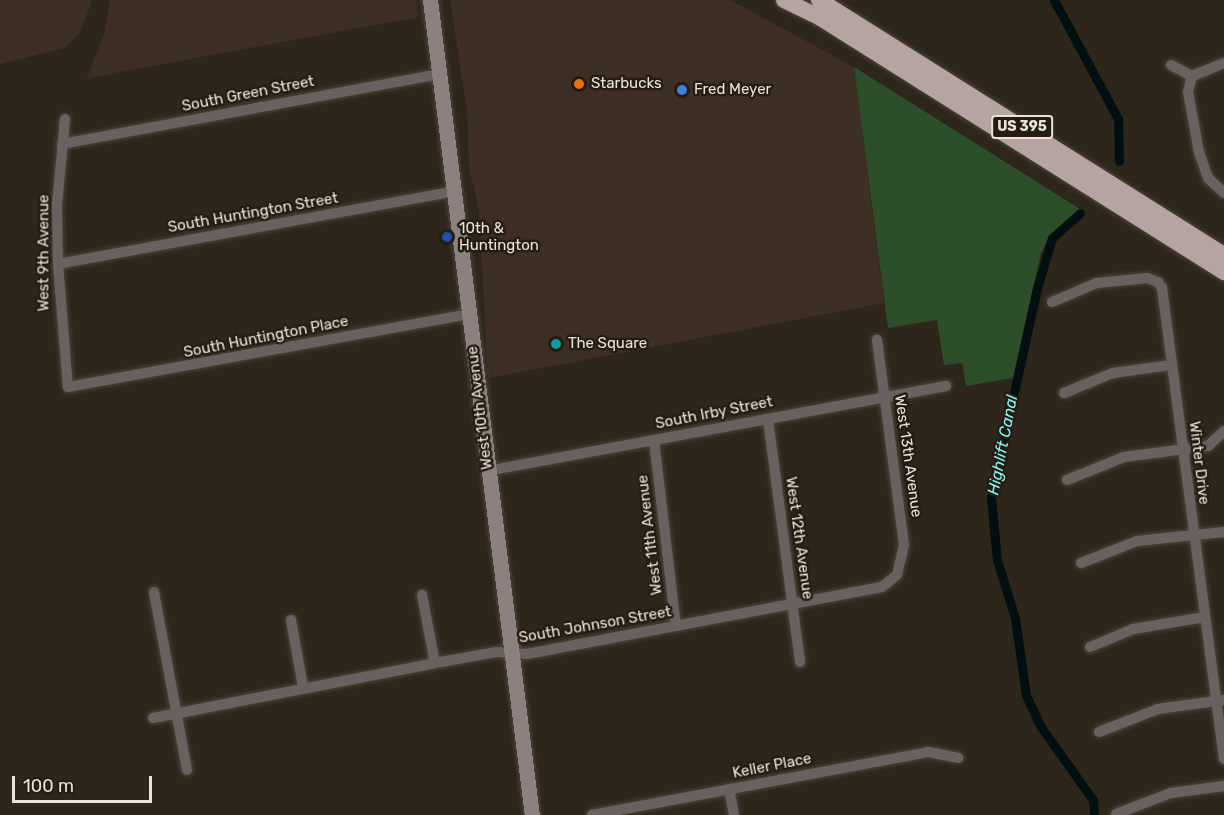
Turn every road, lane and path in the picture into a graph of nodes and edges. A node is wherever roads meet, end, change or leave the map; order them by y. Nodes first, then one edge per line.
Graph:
1 (429, 0) edge
2 (784, 0) edge
3 (819, 0) edge
4 (1224, 63) edge
5 (1171, 65) dead end
6 (440, 74) junction
7 (1192, 75) junction
8 (64, 119) dead end
9 (62, 144) junction
10 (454, 191) junction
11 (1224, 193) edge
12 (1224, 255) edge
13 (58, 264) junction
14 (1224, 272) edge
15 (1052, 302) dead end
16 (468, 314) junction
17 (877, 340) dead end
18 (1171, 365) junction
19 (946, 386) dead end
20 (68, 387) joint
21 (1064, 393) dead end
22 (885, 397) junction
23 (768, 419) junction
24 (1224, 431) edge
25 (654, 440) junction
26 (1183, 449) junction
27 (487, 471) junction
28 (1067, 480) dead end
29 (1224, 532) edge
30 (1193, 534) junction
31 (1081, 563) dead end
32 (897, 575) joint
33 (154, 592) dead end
34 (422, 595) dead end
35 (793, 604) junction
36 (1205, 617) junction
37 (291, 620) dead end
38 (676, 626) junction
39 (1090, 647) dead end
40 (511, 652) junction
41 (800, 662) dead end
42 (435, 663) junction
43 (303, 687) junction
44 (1220, 701) edge
45 (176, 712) junction
46 (153, 718) dead end
47 (1099, 732) dead end
48 (958, 758) dead end
49 (1224, 759) edge
50 (187, 770) dead end
51 (1224, 786) edge
52 (729, 789) junction
53 (609, 813) edge
54 (1116, 814) edge
55 (532, 815) edge
56 (592, 815) edge
57 (734, 815) edge

1 - 6 main road, West 10th Avenue
2 - 14 highway, US 395
3 - 12 highway, US 395
4 - 7 street
5 - 7 street
6 - 9 street, South Green Street
6 - 10 main road, West 10th Avenue
7 - 11 street
8 - 9 street, West 9th Avenue
9 - 13 street, West 9th Avenue
10 - 13 street, South Huntington Street
10 - 16 main road, West 10th Avenue
13 - 20 street, West 9th Avenue
15 - 18 street, Winter Drive
16 - 20 street, South Huntington Place
16 - 27 main road, West 10th Avenue
17 - 22 street, West 13th Avenue
18 - 21 street
18 - 26 street, Winter Drive
19 - 22 street, South Irby Street
22 - 23 street, South Irby Street
22 - 32 street, West 13th Avenue
23 - 25 street, South Irby Street
23 - 35 street, West 12th Avenue
24 - 26 street
25 - 27 street, South Irby Street
25 - 38 street, West 11th Avenue
26 - 28 street
26 - 30 street, Winter Drive
27 - 40 main road, West 10th Avenue
29 - 30 street
30 - 31 street
30 - 36 street, Winter Drive
32 - 35 street, South Johnson Street
33 - 45 street
34 - 42 street
35 - 38 street, South Johnson Street
35 - 41 street, West 12th Avenue
36 - 39 street
36 - 44 street, Winter Drive
37 - 43 street
38 - 40 street, South Johnson Street
40 - 42 street, South Johnson Street
40 - 55 main road, West 10th Avenue
42 - 43 street, South Johnson Street
43 - 45 street, South Johnson Street
44 - 47 street
44 - 49 street, Winter Drive
45 - 46 street, South Johnson Street
45 - 50 street
48 - 52 street, Keller Place
51 - 54 street
52 - 53 street, Keller Place
52 - 57 street
53 - 56 street, Keller Place

